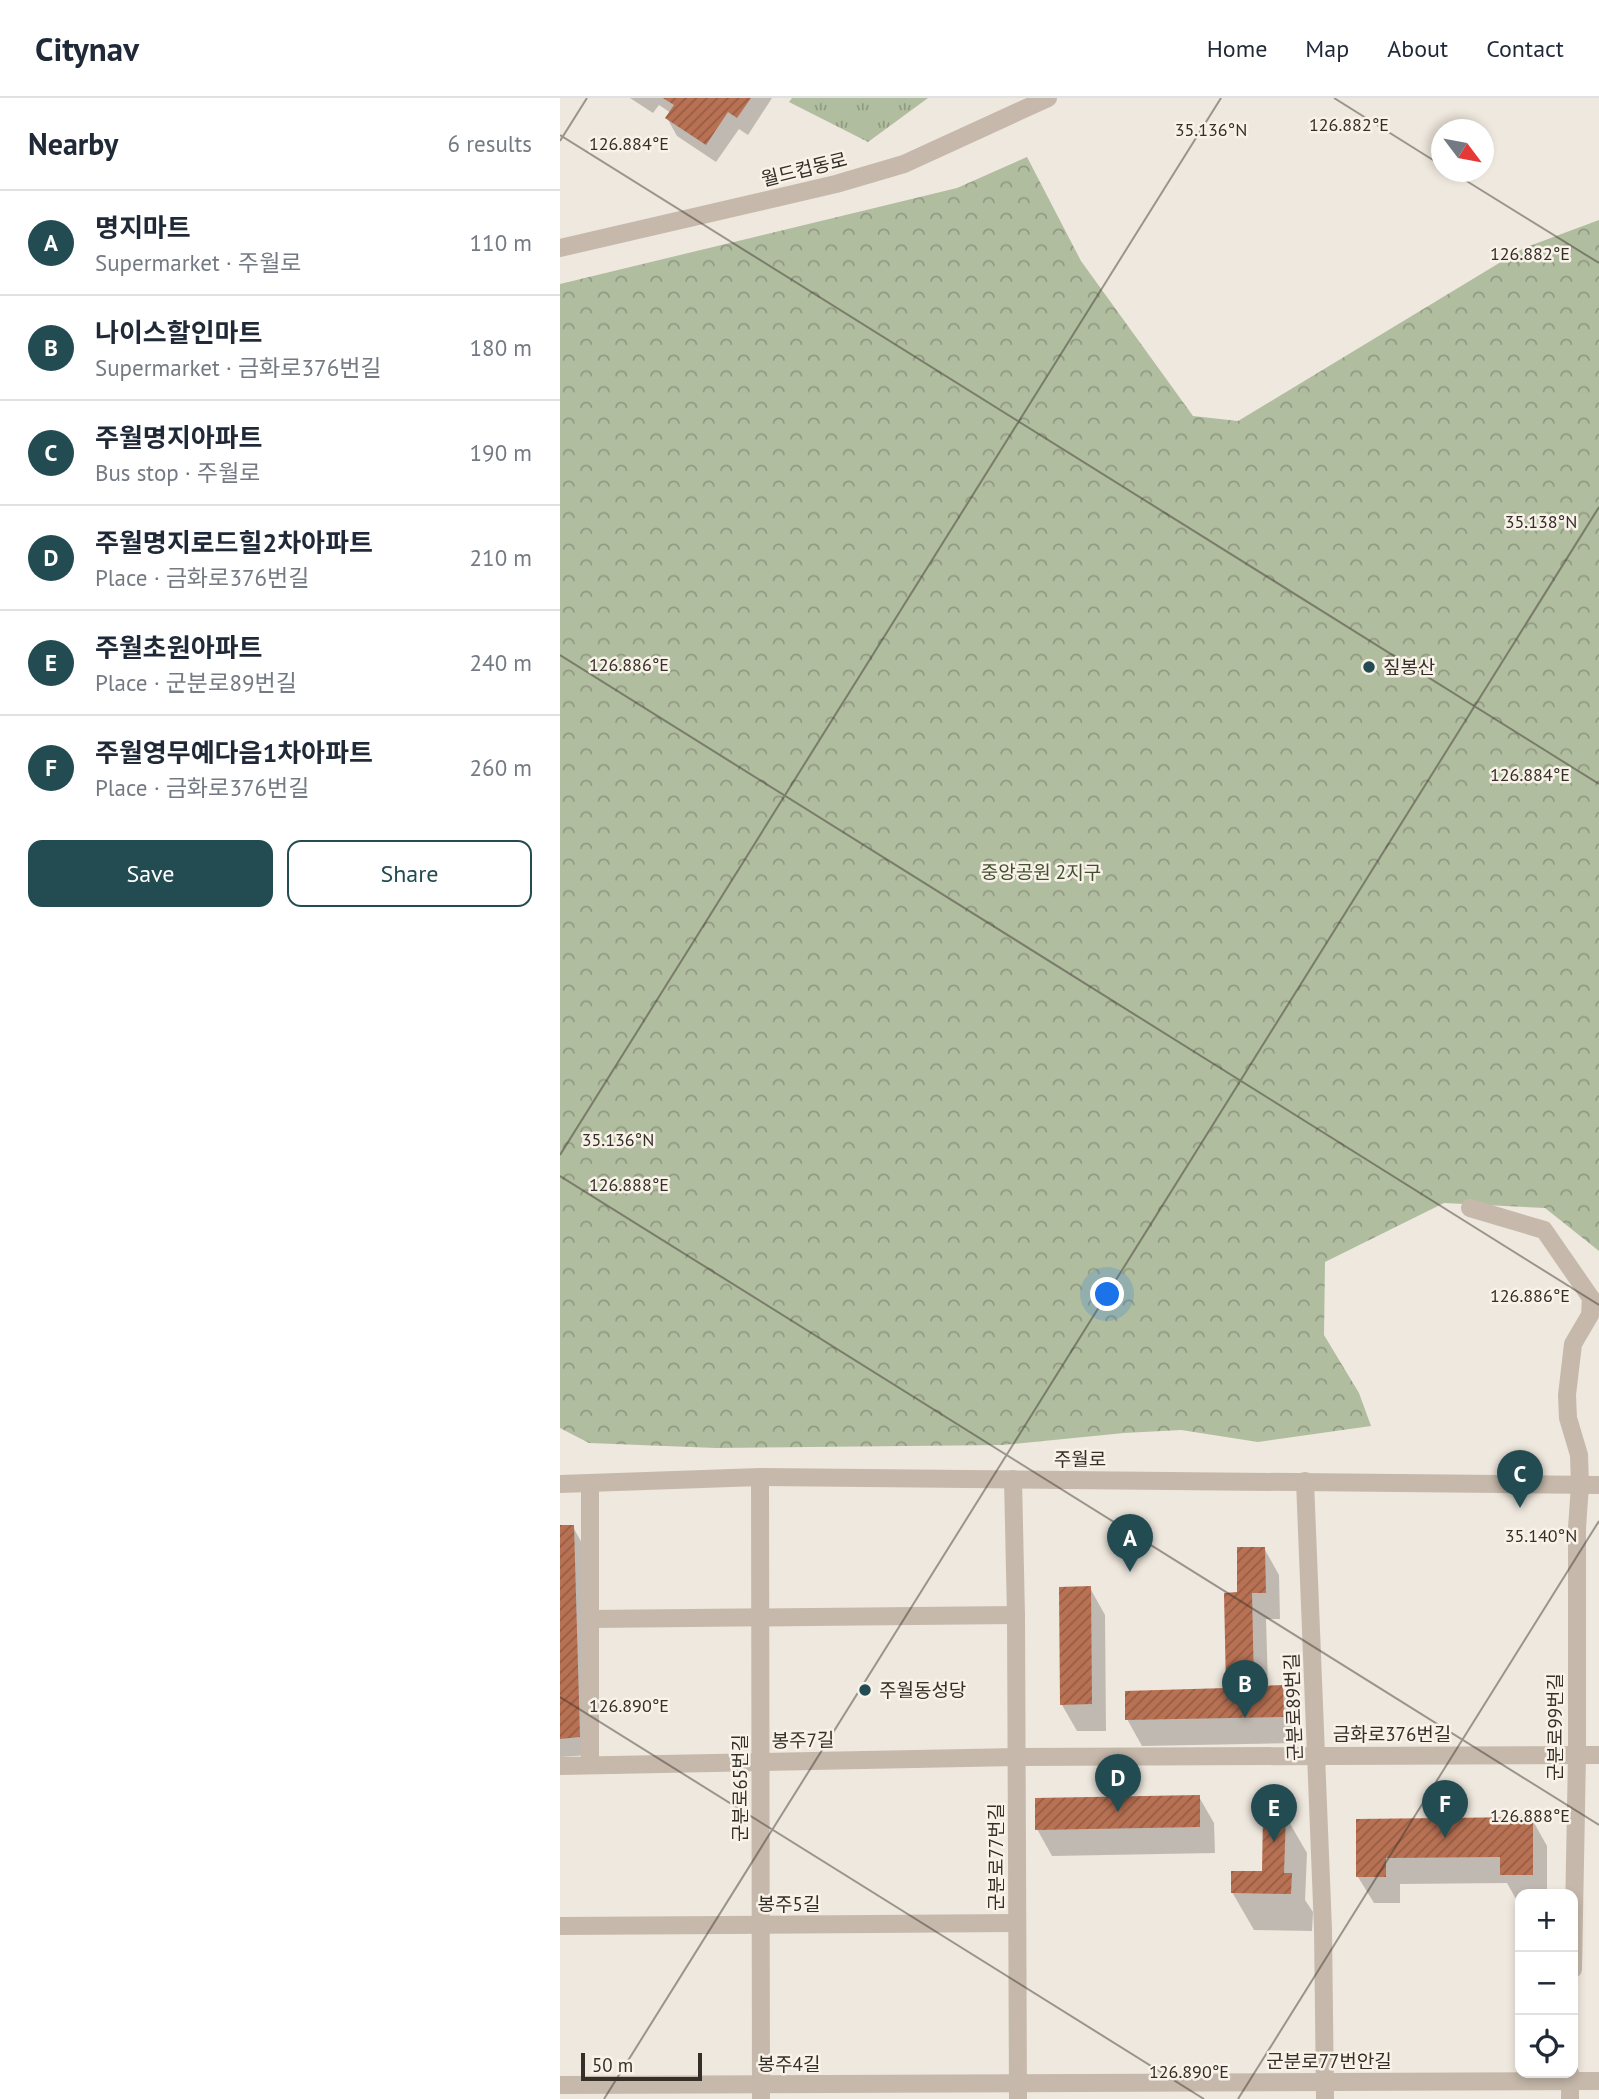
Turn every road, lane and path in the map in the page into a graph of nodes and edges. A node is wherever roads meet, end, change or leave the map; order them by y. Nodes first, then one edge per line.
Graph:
1 (1048, 98) edge
2 (560, 248) edge
3 (1470, 1208) dead end
4 (760, 1478) junction
5 (1013, 1479) junction
6 (1305, 1481) junction
7 (560, 1484) edge
8 (590, 1484) junction
9 (1580, 1485) junction
10 (1599, 1485) edge
11 (1016, 1615) junction
12 (761, 1617) junction
13 (590, 1619) junction
14 (1577, 1755) junction
15 (1599, 1755) edge
16 (1316, 1756) junction
17 (1017, 1757) junction
18 (761, 1762) junction
19 (590, 1765) junction
20 (560, 1766) edge
21 (1017, 1923) junction
22 (761, 1925) junction
23 (560, 1926) edge
24 (1573, 1952) edge
25 (1599, 2081) edge
26 (1570, 2084) edge
27 (560, 2085) edge
28 (1325, 2091) edge
29 (761, 2092) edge
30 (1018, 2092) edge

1 - 2 street, 월드컵동로
3 - 9 street, 군분로99번길
4 - 5 street, 주월로
4 - 8 street, 주월로
4 - 12 street, 군분로65번길
5 - 6 street, 주월로
5 - 11 street, 군분로77번길
6 - 9 street, 주월로
6 - 16 street, 군분로89번길
7 - 8 street, 주월로
8 - 13 street
9 - 10 street, 주월로
9 - 14 street, 군분로99번길
11 - 12 street
11 - 17 street, 군분로77번길
12 - 13 street
12 - 18 street, 군분로65번길
13 - 19 street
14 - 15 street, 금화로376번길
14 - 16 street, 금화로376번길
14 - 24 street, 군분로99번길
16 - 17 street, 금화로376번길
16 - 28 street, 군분로89번길
17 - 18 street, 봉주7길
17 - 21 street, 군분로77번길
18 - 19 street, 봉주7길
18 - 22 street, 군분로65번길
19 - 20 street, 봉주7길
21 - 22 street, 봉주5길
21 - 30 street, 군분로77번길
22 - 23 street, 봉주5길
22 - 29 street, 군분로65번길
25 - 26 street, 군분로77번안길
26 - 28 street, 군분로77번안길
27 - 29 street, 봉주4길
28 - 30 street, 군분로77번안길
29 - 30 street, 봉주4길

